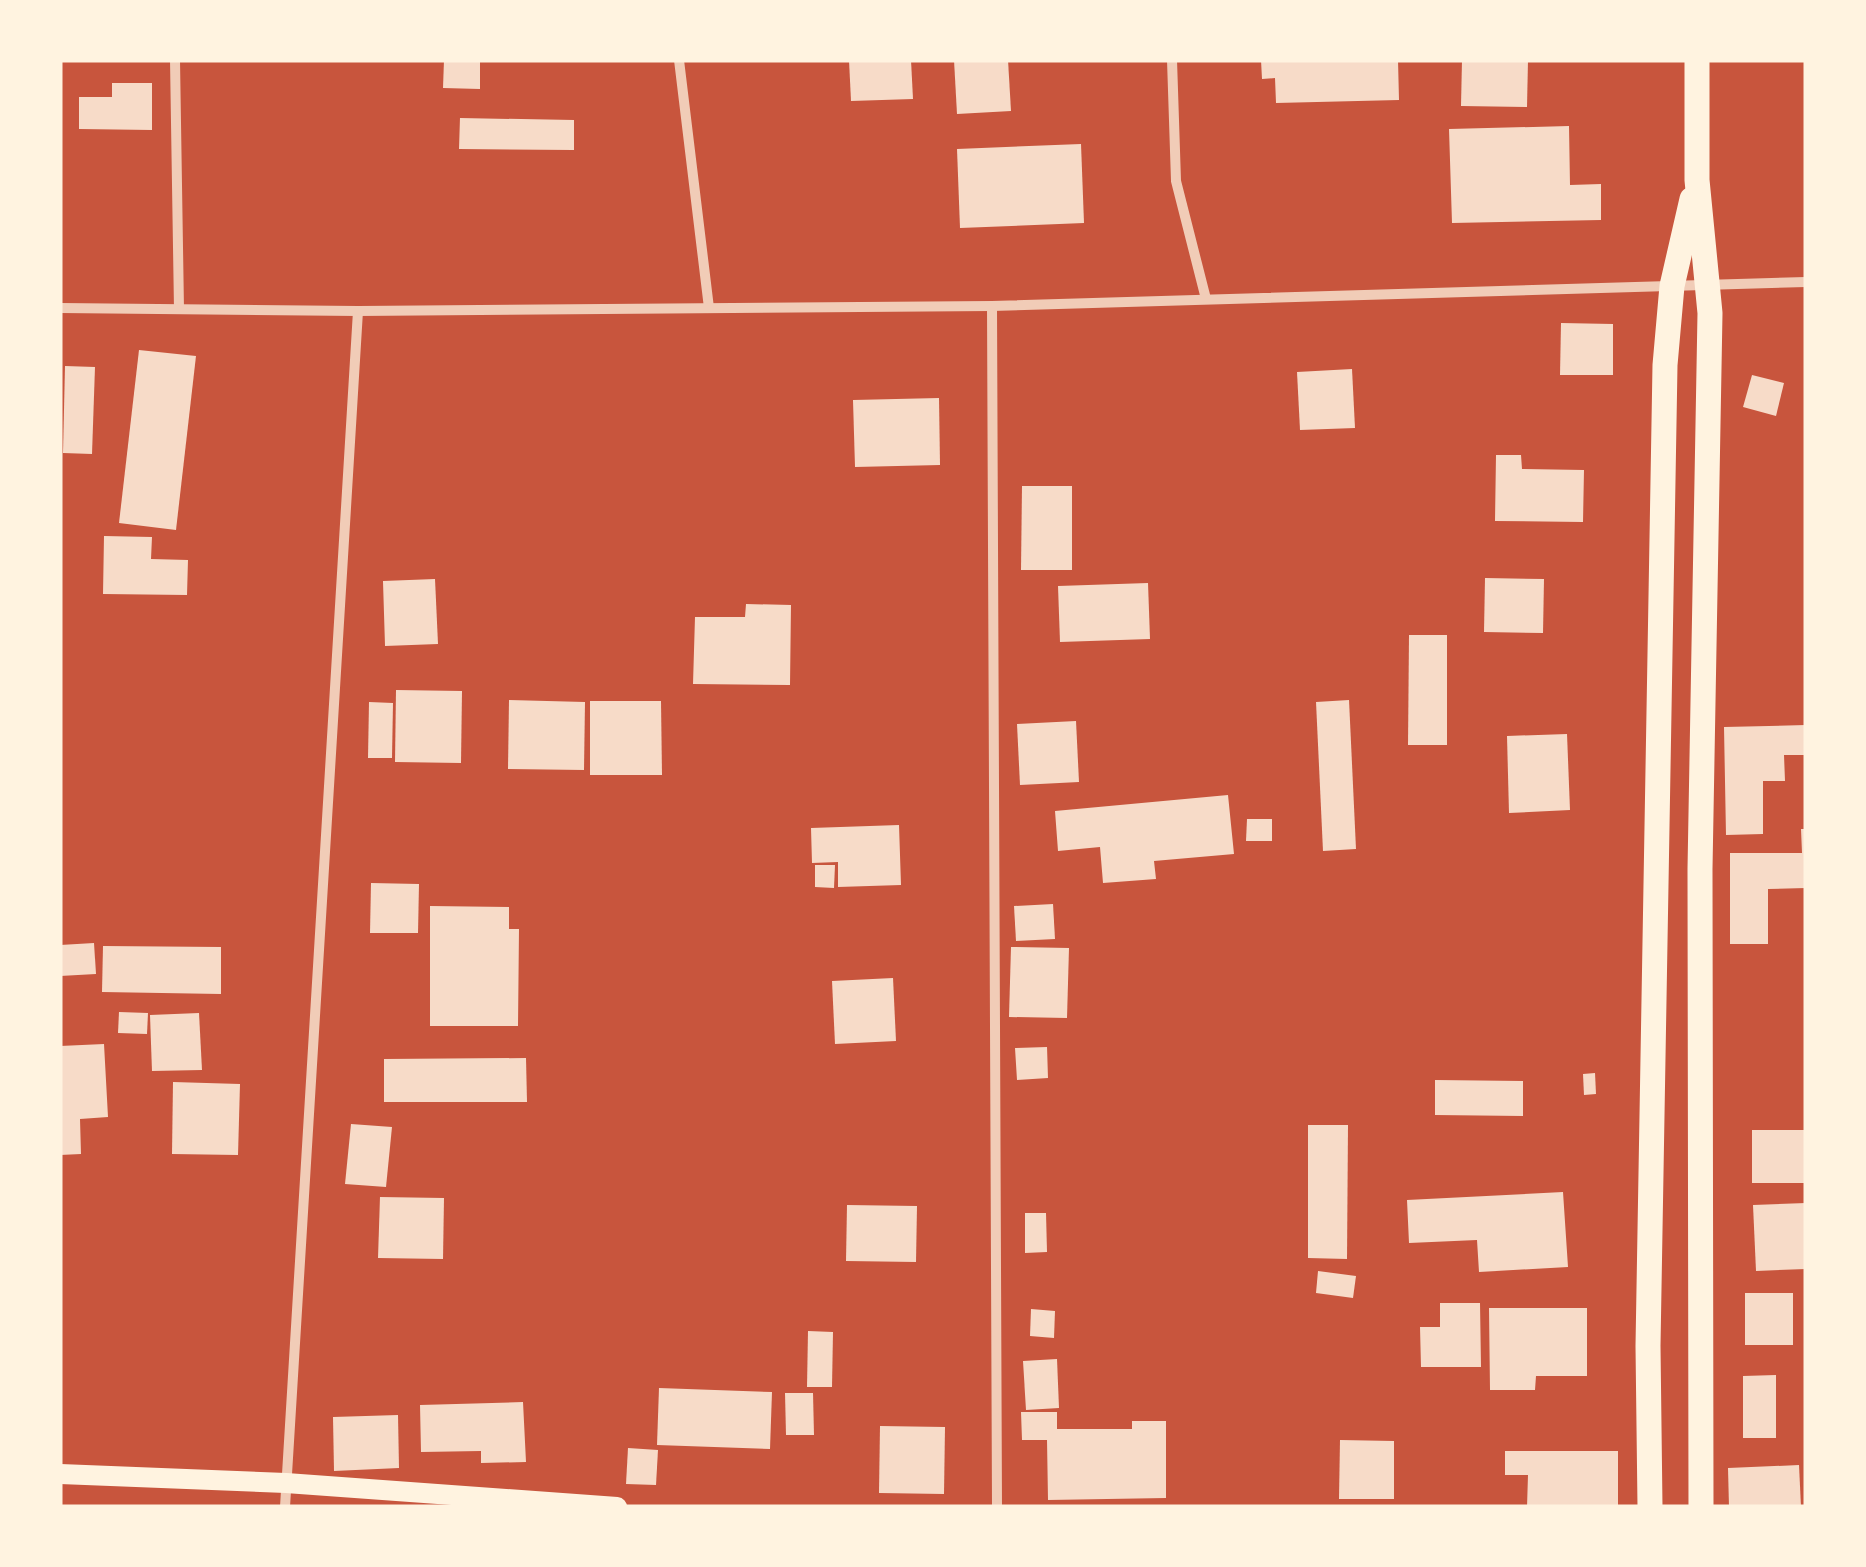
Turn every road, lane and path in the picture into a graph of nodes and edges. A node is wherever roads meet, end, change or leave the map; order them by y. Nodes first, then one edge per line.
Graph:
1 (175, 60) edge
2 (678, 60) edge
3 (1172, 60) edge
4 (1698, 60) edge
5 (1697, 180) junction
6 (1806, 282) edge
7 (1708, 285) junction
8 (1672, 286) junction
9 (1206, 298) junction
10 (992, 306) junction
11 (60, 308) edge
12 (709, 308) junction
13 (179, 309) junction
14 (358, 311) junction
15 (60, 1474) edge
16 (286, 1484) junction
17 (285, 1507) edge
18 (617, 1507) edge
19 (996, 1507) edge
20 (1650, 1507) edge
21 (1701, 1507) edge

1 - 13 street
2 - 12 street
3 - 9 street
4 - 5 main road
5 - 7 main road
5 - 8 main road
6 - 7 street
7 - 8 street
7 - 21 main road
8 - 9 street
8 - 20 main road
9 - 10 street
10 - 12 street
10 - 19 street
11 - 13 street
12 - 14 street
13 - 14 street
14 - 16 street
15 - 16 main road
16 - 17 street
16 - 18 main road

